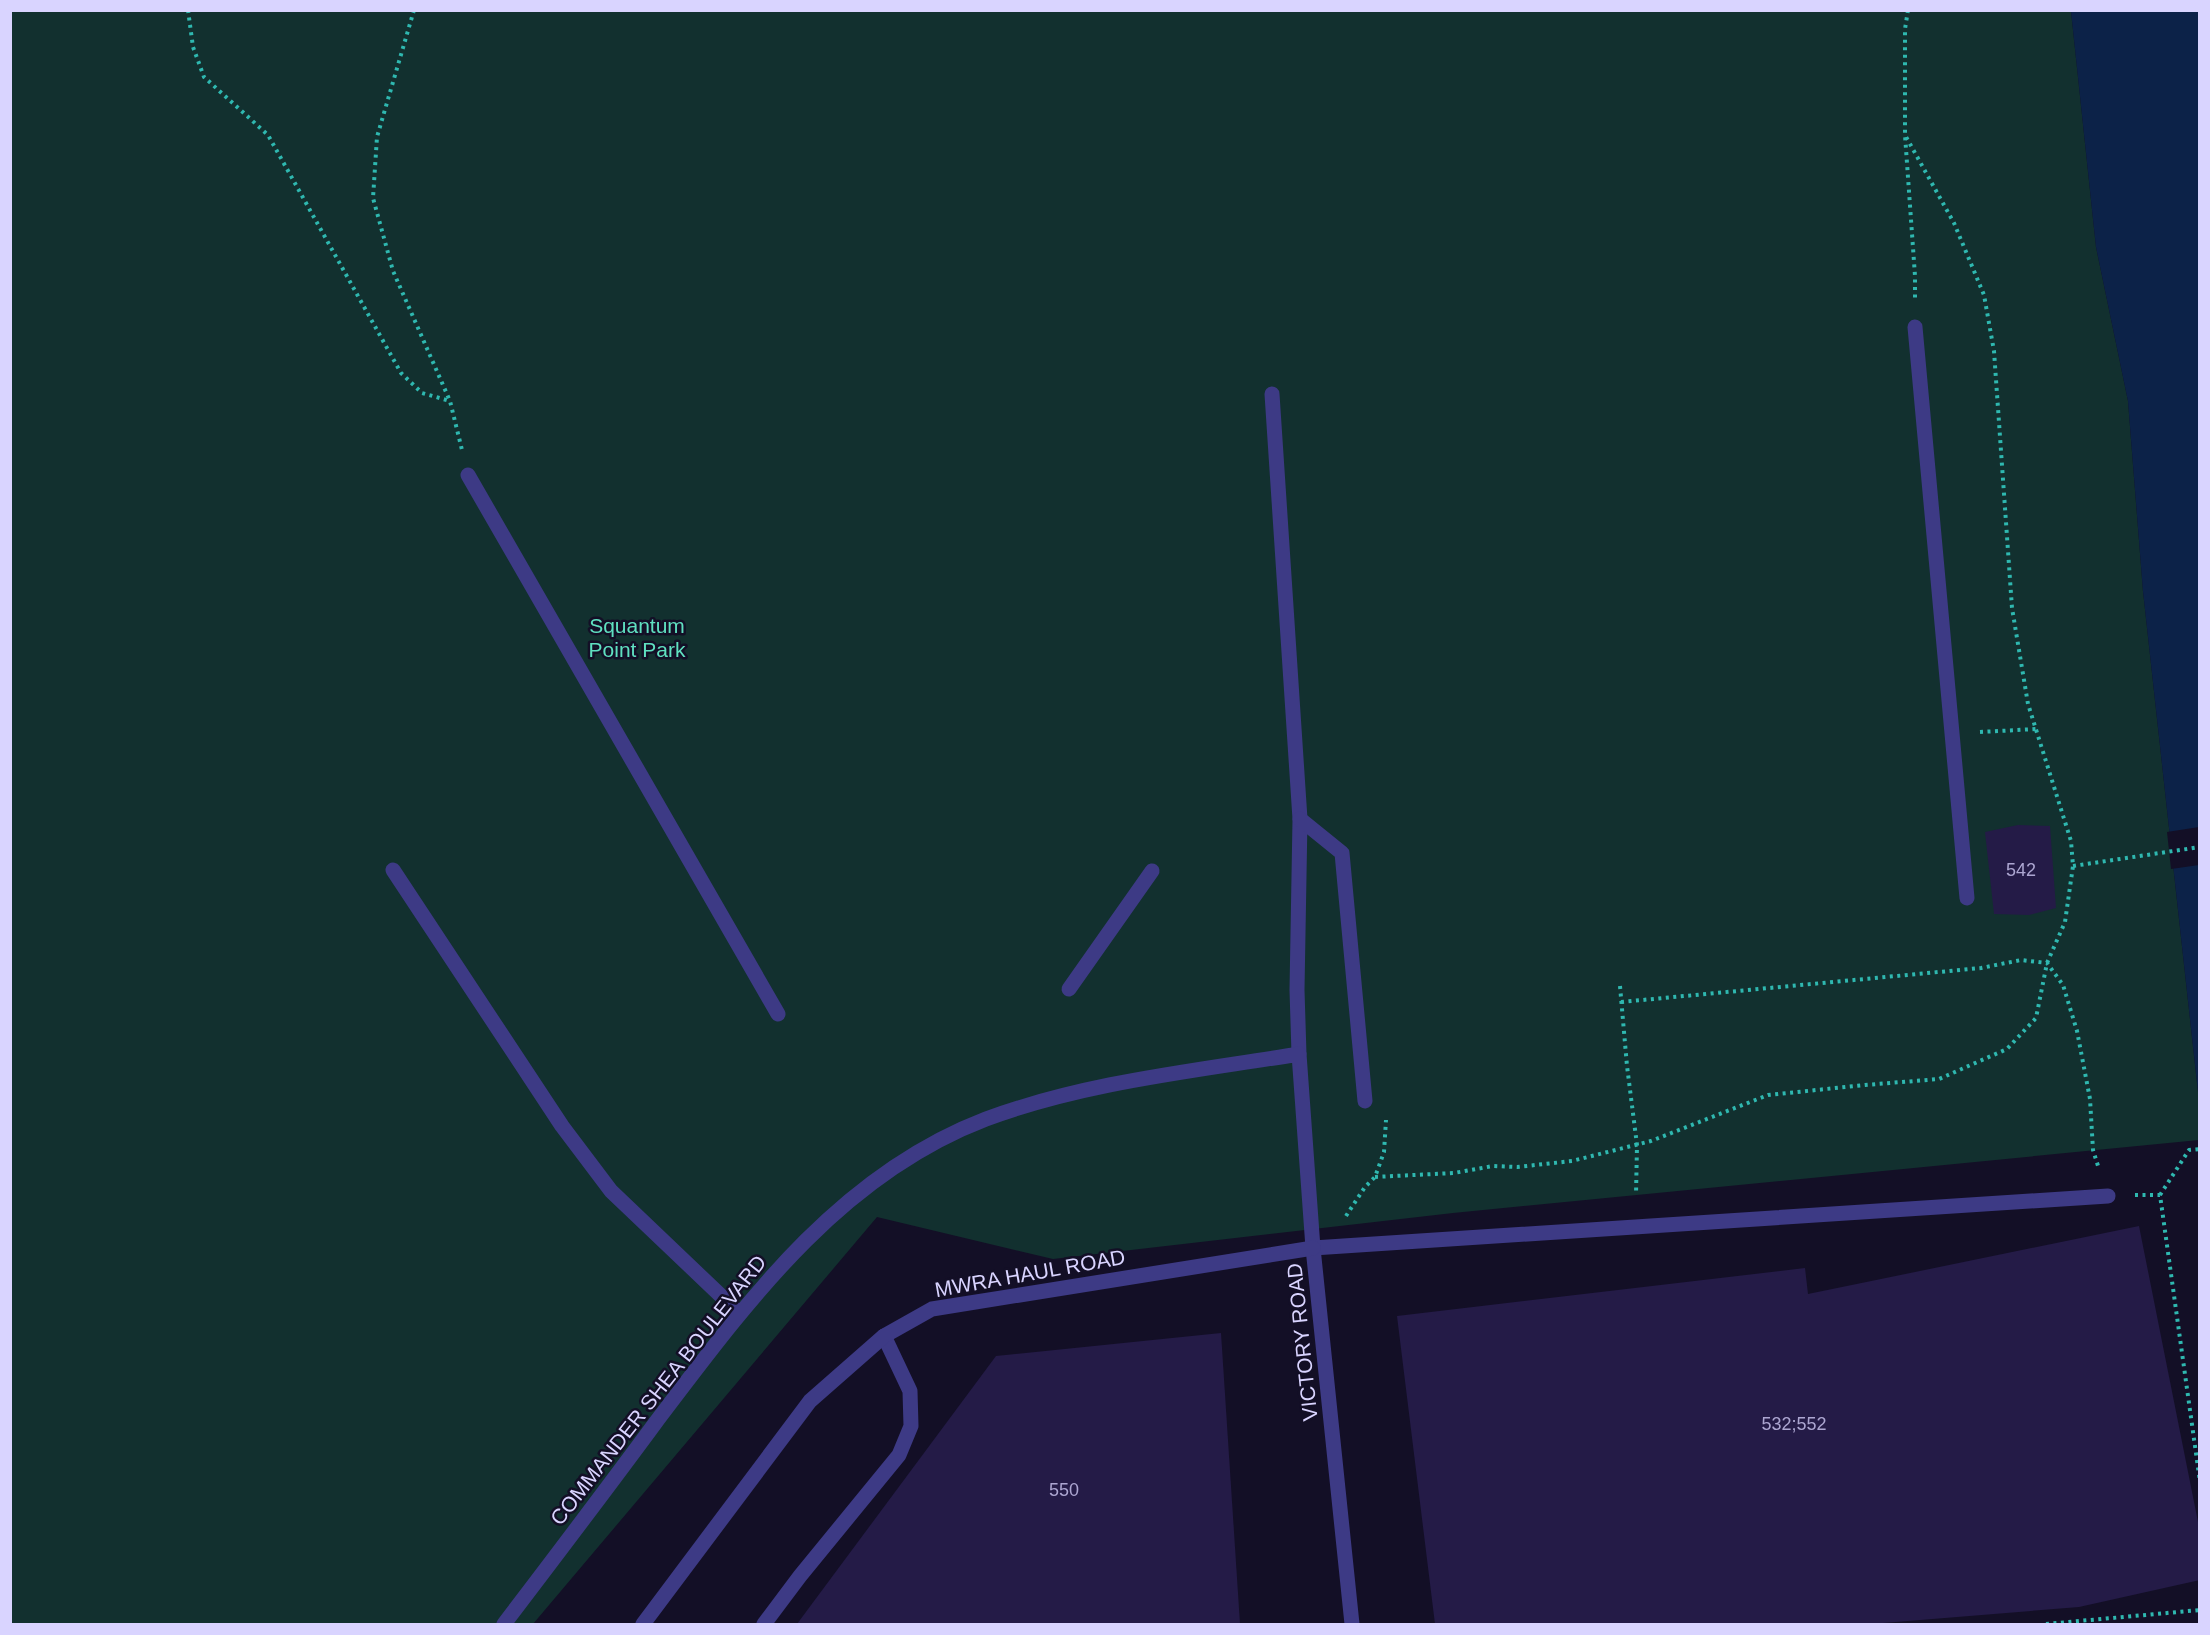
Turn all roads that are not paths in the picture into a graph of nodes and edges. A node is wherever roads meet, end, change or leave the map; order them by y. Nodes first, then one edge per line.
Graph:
1 (1915, 327) road end
2 (1272, 394) dead end
3 (468, 474) road end
4 (1300, 819) junction
5 (393, 870) dead end
6 (1152, 871) dead end
7 (1967, 898) dead end
8 (1069, 989) dead end
9 (778, 1014) dead end
10 (1299, 1054) junction
11 (1365, 1101) dead end
12 (2108, 1196) road end
13 (1313, 1248) junction
14 (739, 1313) junction
15 (884, 1336) junction
16 (504, 1624) edge
17 (643, 1624) edge
18 (765, 1624) edge
19 (1352, 1624) edge

1 - 7 street
2 - 4 street, VICTORY ROAD
3 - 9 street
4 - 10 street, VICTORY ROAD
4 - 11 street
5 - 14 street
6 - 8 street
10 - 13 street, VICTORY ROAD
10 - 14 street, COMMANDER SHEA BOULEVARD
12 - 13 street, MWRA HAUL ROAD
13 - 15 street, MWRA HAUL ROAD
13 - 19 street, VICTORY ROAD
14 - 16 street, COMMANDER SHEA BOULEVARD
15 - 17 street, MWRA HAUL ROAD
15 - 18 street

